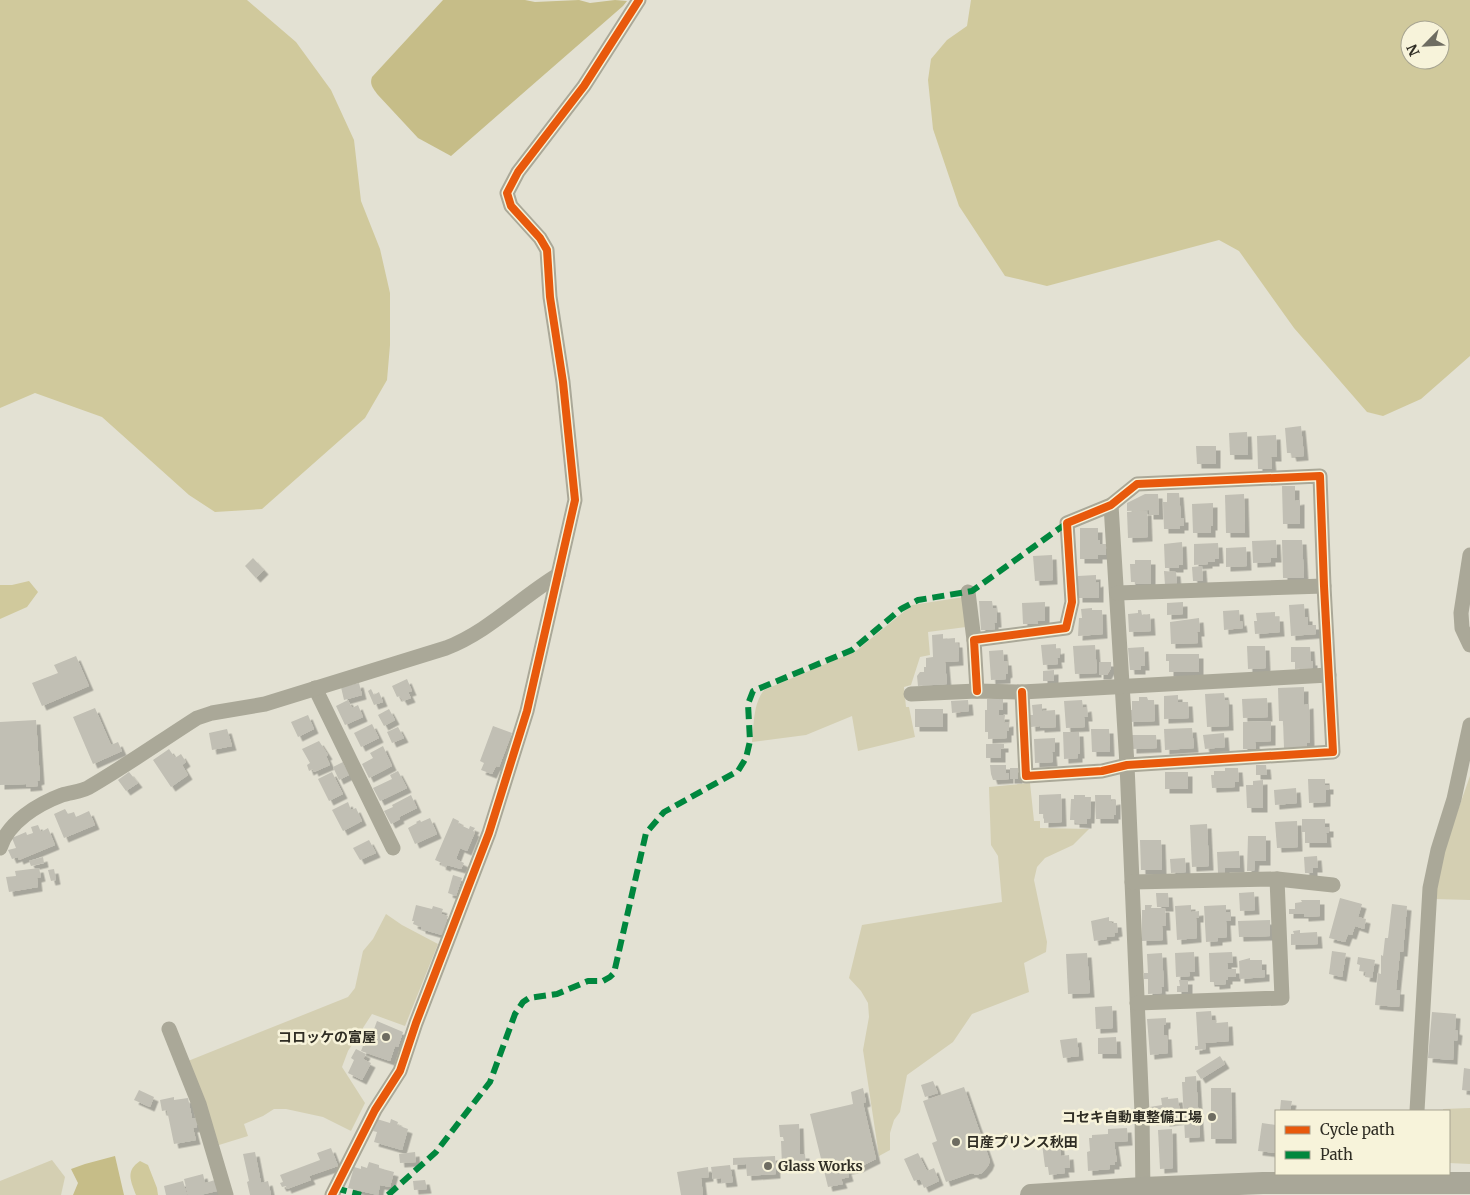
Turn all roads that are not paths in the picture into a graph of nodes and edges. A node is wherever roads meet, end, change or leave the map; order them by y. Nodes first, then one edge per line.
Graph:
1 (639, 0) edge
2 (1111, 505) junction
3 (1470, 555) edge
4 (558, 574) junction
5 (1324, 586) junction
6 (968, 592) dead end
7 (1117, 594) junction
8 (974, 640) junction
9 (1470, 645) edge
10 (1329, 675) junction
11 (1123, 686) junction
12 (315, 688) junction
13 (977, 691) junction
14 (1022, 692) junction
15 (911, 694) dead end
16 (1470, 725) edge
17 (1127, 765) junction
18 (1, 844) edge
19 (393, 848) dead end
20 (1277, 879) junction
21 (1132, 882) junction
22 (1332, 885) dead end
23 (1137, 1002) junction
24 (169, 1029) dead end
25 (1417, 1110) edge
26 (1413, 1179) edge
27 (1470, 1183) edge
28 (1264, 1189) edge
29 (1143, 1191) edge
30 (226, 1195) edge
31 (332, 1195) edge
32 (1031, 1195) edge

1 - 4 street
2 - 5 street
2 - 7 street
2 - 8 street
3 - 9 street
4 - 12 street
4 - 31 street
5 - 7 street
5 - 10 street
6 - 8 street
7 - 11 street
8 - 13 street
10 - 11 street
10 - 17 street
11 - 14 street
11 - 17 street
12 - 18 street
12 - 19 street
13 - 14 street
13 - 15 street
14 - 17 street
16 - 25 street
17 - 21 street
20 - 21 street
20 - 22 street
20 - 23 street
21 - 23 street
23 - 29 street
24 - 30 street
26 - 27 highway
26 - 28 highway
28 - 29 highway
29 - 32 highway

